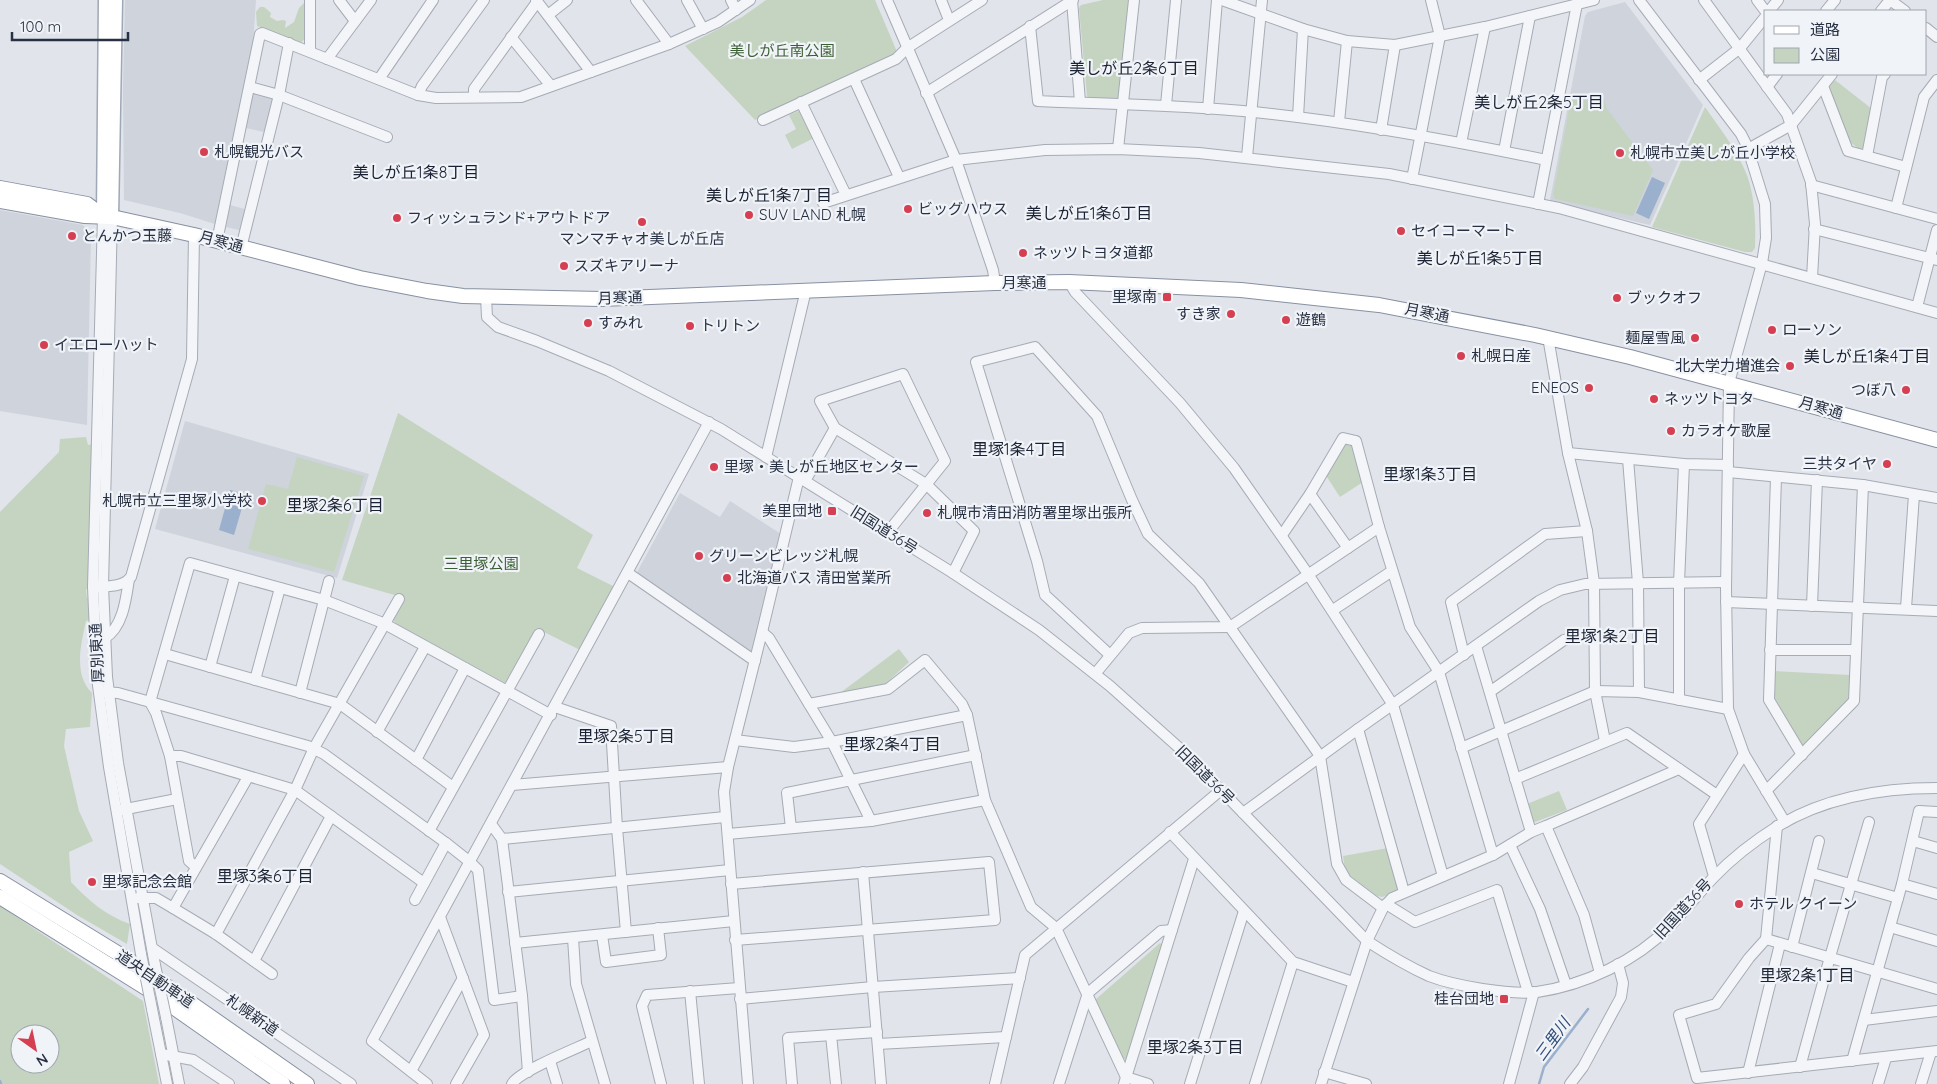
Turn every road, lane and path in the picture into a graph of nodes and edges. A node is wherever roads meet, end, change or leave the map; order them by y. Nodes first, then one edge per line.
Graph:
1 (105, 0) edge
2 (116, 0) edge
3 (310, 0) edge
4 (339, 0) edge
5 (371, 0) edge
6 (434, 0) edge
7 (484, 0) edge
8 (567, 0) edge
9 (636, 0) edge
10 (687, 0) edge
11 (750, 0) edge
12 (887, 0) edge
13 (941, 0) edge
14 (982, 0) edge
15 (1073, 0) edge
16 (1134, 0) edge
17 (1176, 0) edge
18 (1217, 0) edge
19 (1222, 0) edge
20 (1262, 0) edge
21 (1431, 0) edge
22 (1594, 0) edge
23 (1639, 0) edge
24 (1704, 0) edge
25 (1757, 0) edge
26 (1778, 0) edge
27 (1835, 0) edge
28 (1890, 0) edge
29 (536, 1) edge
30 (1577, 4) junction
31 (734, 5) edge
32 (1766, 10) edge
33 (1770, 10) edge
34 (1827, 10) edge
35 (1904, 10) edge
36 (1261, 12) junction
37 (548, 15) junction
38 (1530, 16) junction
39 (1764, 18) edge
40 (949, 20) junction
41 (355, 21) junction
42 (1030, 26) junction
43 (1485, 27) junction
44 (703, 29) junction
45 (1303, 29) junction
46 (1927, 29) edge
47 (1440, 36) junction
48 (511, 37) junction
49 (1937, 37) edge
50 (1347, 41) junction
51 (288, 43) junction
52 (669, 44) junction
53 (1395, 45) junction
54 (907, 48) junction
55 (1740, 48) junction
56 (310, 51) junction
57 (327, 59) junction
58 (591, 72) junction
59 (1776, 75) edge
60 (1831, 75) edge
61 (1884, 75) edge
62 (379, 79) junction
63 (854, 79) junction
64 (1699, 80) junction
65 (1937, 80) edge
66 (551, 86) junction
67 (1823, 86) junction
68 (250, 87) junction
69 (1767, 87) junction
70 (926, 93) junction
71 (279, 95) junction
72 (418, 95) junction
73 (474, 98) junction
74 (801, 102) junction
75 (1080, 102) junction
76 (1124, 104) junction
77 (1166, 105) junction
78 (1208, 109) junction
79 (1252, 112) junction
80 (1298, 117) junction
81 (763, 120) dead end
82 (1339, 122) junction
83 (1791, 125) junction
84 (1381, 130) junction
85 (1420, 136) junction
86 (387, 137) dead end
87 (1462, 143) junction
88 (1748, 148) junction
89 (1118, 149) junction
90 (1504, 151) junction
91 (1867, 156) junction
92 (1247, 157) junction
93 (956, 160) junction
94 (1546, 160) junction
95 (1906, 167) junction
96 (899, 178) junction
97 (1412, 179) junction
98 (1811, 185) junction
99 (0, 188) edge
100 (846, 195) junction
101 (0, 201) edge
102 (823, 203) dead end
103 (1538, 204) junction
104 (1896, 208) junction
105 (108, 216) junction
106 (1937, 220) edge
107 (1814, 229) junction
108 (1937, 230) edge
109 (194, 235) junction
110 (217, 242) junction
111 (241, 248) junction
112 (1933, 259) edge
113 (1762, 263) junction
114 (1812, 278) junction
115 (1069, 282) junction
116 (995, 283) junction
117 (806, 290) junction
118 (486, 297) junction
119 (1917, 307) junction
120 (1937, 313) edge
121 (1548, 338) junction
122 (1729, 383) junction
123 (709, 422) junction
124 (835, 428) junction
125 (1937, 440) edge
126 (1568, 453) junction
127 (766, 457) junction
128 (1628, 459) junction
129 (1684, 464) junction
130 (1728, 469) junction
131 (1776, 477) junction
132 (802, 479) junction
133 (1817, 480) junction
134 (926, 484) junction
135 (1862, 485) junction
136 (1310, 494) junction
137 (1914, 495) junction
138 (1937, 498) edge
139 (1378, 527) junction
140 (1587, 531) junction
141 (888, 532) junction
142 (1282, 535) junction
143 (1348, 548) junction
144 (1392, 571) junction
145 (628, 573) junction
146 (953, 573) junction
147 (1308, 574) junction
148 (235, 576) junction
149 (129, 579) junction
150 (329, 581) dead end
151 (1726, 582) junction
152 (1594, 583) junction
153 (1638, 583) junction
154 (1679, 583) junction
155 (98, 587) junction
156 (280, 588) junction
157 (398, 599) dead end
158 (324, 600) junction
159 (1726, 602) junction
160 (1771, 604) junction
161 (1812, 606) junction
162 (1857, 607) junction
163 (1906, 608) junction
164 (1333, 610) junction
165 (1937, 611) edge
166 (383, 623) junction
167 (1230, 627) junction
168 (762, 632) junction
169 (1595, 633) junction
170 (539, 634) dead end
171 (105, 638) junction
172 (1476, 646) junction
173 (425, 647) junction
174 (1770, 650) junction
175 (1855, 650) junction
176 (165, 654) junction
177 (1110, 655) junction
178 (1464, 655) junction
179 (755, 661) junction
180 (210, 667) junction
181 (465, 668) junction
182 (1439, 672) junction
183 (1095, 674) junction
184 (254, 680) junction
185 (507, 690) junction
186 (1490, 691) junction
187 (1595, 691) junction
188 (104, 692) junction
189 (1639, 692) junction
190 (300, 693) junction
191 (1679, 700) junction
192 (150, 702) junction
193 (340, 704) junction
194 (809, 704) junction
195 (1393, 705) junction
196 (1728, 709) junction
197 (553, 711) junction
198 (967, 715) junction
199 (1358, 729) junction
200 (1501, 731) junction
201 (377, 732) junction
202 (735, 740) junction
203 (1605, 741) junction
204 (832, 742) junction
205 (314, 748) junction
206 (1461, 748) junction
207 (1744, 754) junction
208 (976, 755) junction
209 (1802, 755) junction
210 (170, 756) junction
211 (1320, 756) junction
212 (416, 760) junction
213 (728, 766) junction
214 (1679, 769) junction
215 (248, 777) junction
216 (613, 777) junction
217 (1516, 779) junction
218 (851, 781) junction
219 (512, 785) junction
220 (453, 787) junction
221 (1937, 788) edge
222 (295, 790) junction
223 (1221, 790) junction
224 (1766, 791) junction
225 (1717, 794) junction
226 (177, 799) junction
227 (985, 800) junction
228 (122, 810) junction
229 (1937, 812) edge
230 (1243, 813) junction
231 (331, 816) junction
232 (725, 817) junction
233 (871, 821) junction
234 (1869, 822) dead end
235 (491, 824) junction
236 (1781, 824) junction
237 (1546, 826) junction
238 (617, 828) junction
239 (791, 828) junction
240 (430, 831) junction
241 (1170, 832) junction
242 (1531, 832) junction
243 (728, 834) junction
244 (502, 839) junction
245 (1819, 841) dead end
246 (1912, 841) junction
247 (446, 843) junction
248 (1510, 844) junction
249 (1937, 848) edge
250 (1493, 855) junction
251 (1194, 859) junction
252 (470, 862) junction
253 (196, 867) junction
254 (730, 870) junction
255 (863, 872) junction
256 (1812, 874) junction
257 (1443, 876) junction
258 (1714, 876) junction
259 (0, 881) edge
260 (621, 881) junction
261 (424, 884) junction
262 (731, 884) junction
263 (1851, 884) junction
264 (1902, 884) junction
265 (508, 892) junction
266 (1404, 892) junction
267 (1937, 894) edge
268 (0, 897) edge
269 (142, 897) junction
270 (132, 898) junction
271 (1898, 898) junction
272 (415, 900) dead end
273 (1385, 906) junction
274 (173, 908) junction
275 (1244, 912) junction
276 (440, 917) junction
277 (734, 921) junction
278 (1890, 927) junction
279 (658, 928) junction
280 (1056, 928) junction
281 (867, 929) junction
282 (1172, 930) junction
283 (626, 932) junction
284 (216, 934) junction
285 (602, 935) junction
286 (572, 938) junction
287 (1766, 939) junction
288 (735, 940) junction
289 (1367, 941) junction
290 (1937, 941) edge
291 (515, 943) junction
292 (1780, 944) junction
293 (1792, 947) junction
294 (152, 948) junction
295 (1830, 957) junction
296 (254, 961) junction
297 (1293, 962) junction
298 (1618, 964) junction
299 (1878, 971) junction
300 (1600, 973) junction
301 (272, 974) dead end
302 (463, 978) junction
303 (1020, 978) junction
304 (1353, 982) junction
305 (1566, 985) junction
306 (873, 987) junction
307 (739, 988) junction
308 (1937, 989) edge
309 (690, 991) junction
310 (1531, 992) junction
311 (1088, 993) junction
312 (522, 996) junction
313 (740, 999) junction
314 (1937, 1011) edge
315 (1864, 1020) junction
316 (877, 1032) junction
317 (831, 1035) junction
318 (1006, 1037) junction
319 (592, 1041) junction
320 (878, 1044) junction
321 (1934, 1051) edge
322 (161, 1054) junction
323 (174, 1056) junction
324 (1886, 1058) junction
325 (550, 1061) junction
326 (1852, 1061) junction
327 (1800, 1067) junction
328 (410, 1071) junction
329 (528, 1072) junction
330 (1324, 1072) junction
331 (1748, 1073) junction
332 (1125, 1080) edge
333 (166, 1084) edge
334 (179, 1084) edge
335 (229, 1084) edge
336 (283, 1084) edge
337 (307, 1084) edge
338 (352, 1084) edge
339 (427, 1084) edge
340 (456, 1084) edge
341 (512, 1084) edge
342 (557, 1084) edge
343 (605, 1084) edge
344 (661, 1084) edge
345 (699, 1084) edge
346 (748, 1084) edge
347 (792, 1084) edge
348 (836, 1084) edge
349 (881, 1084) edge
350 (995, 1084) edge
351 (1059, 1084) edge
352 (1148, 1084) edge
353 (1190, 1084) edge
354 (1255, 1084) edge
355 (1321, 1084) edge
356 (1366, 1084) edge
357 (1509, 1084) edge
358 (1570, 1084) edge
359 (1878, 1084) edge
360 (1921, 1084) edge

1 - 105 main road
2 - 105 main road
3 - 56 street
4 - 41 street
5 - 41 street
6 - 62 street
7 - 72 street
8 - 37 street
9 - 52 street
10 - 44 street
11 - 31 street
12 - 54 street
13 - 40 street
14 - 40 street
15 - 42 street
15 - 75 street
16 - 76 street
17 - 77 street
18 - 78 street
19 - 36 street
20 - 36 street
21 - 47 street
22 - 30 street
23 - 64 street
24 - 55 street
25 - 32 street
26 - 33 street
27 - 34 street
28 - 35 street
29 - 37 street
29 - 48 street
30 - 38 street
30 - 94 street
31 - 44 street
36 - 45 street
36 - 79 street
37 - 58 street
38 - 43 street
38 - 90 street
39 - 55 street
40 - 54 street
41 - 57 street
42 - 70 street
42 - 75 street
43 - 47 street
43 - 87 street
44 - 52 street
45 - 50 street
45 - 80 street
46 - 49 street
47 - 53 street
47 - 85 street
48 - 66 street
48 - 73 street
50 - 53 street
50 - 82 street
51 - 56 street
51 - 68 street
51 - 71 street
52 - 58 street
53 - 84 street
54 - 63 street
54 - 70 street
55 - 64 street
55 - 69 street
56 - 57 street
57 - 62 street
58 - 66 street
59 - 69 street
60 - 67 street
61 - 91 street
62 - 72 street
63 - 74 street
63 - 96 street
64 - 88 street
65 - 95 street
66 - 73 street
67 - 83 street
67 - 91 street
68 - 71 street
68 - 110 street
69 - 83 street
70 - 93 street
71 - 86 street
71 - 111 street
72 - 73 street
74 - 81 street
74 - 100 street
75 - 76 street
76 - 77 street
76 - 89 street
77 - 78 street
78 - 79 street
79 - 80 street
79 - 92 street
80 - 82 street
82 - 84 street
83 - 88 street
83 - 98 street
84 - 85 street
85 - 87 street
85 - 97 street
87 - 90 street
88 - 113 street
89 - 92 street
89 - 93 street
90 - 94 street
91 - 95 street
92 - 97 street
93 - 96 street
93 - 116 street
94 - 103 street
95 - 104 street
96 - 100 street
97 - 103 street
98 - 104 street
98 - 107 street
99 - 105 highway, 月寒通
100 - 102 street
101 - 105 highway, 月寒通
103 - 113 street
104 - 106 street
105 - 109 highway, 月寒通
105 - 155 street, 厚別東通
107 - 112 street
107 - 114 street
108 - 112 street
109 - 110 highway, 月寒通
109 - 149 street
110 - 111 highway, 月寒通
111 - 118 highway, 月寒通
112 - 119 street
113 - 114 street
113 - 122 street
114 - 119 street
115 - 116 highway, 月寒通
115 - 121 highway, 月寒通
115 - 142 street
116 - 117 highway, 月寒通
117 - 118 highway, 月寒通
117 - 127 street
118 - 123 street, 旧国道36号
119 - 120 street
121 - 122 highway, 月寒通
121 - 126 street
122 - 125 highway, 月寒通
122 - 130 street
123 - 127 street, 旧国道36号
123 - 145 street
124 - 132 street
124 - 134 street
124 - 134 street
126 - 128 street
126 - 140 street
127 - 132 street, 旧国道36号
128 - 129 street
128 - 153 street
129 - 130 street
129 - 154 street
130 - 131 street
130 - 151 street
131 - 133 street
131 - 160 street
132 - 141 street, 旧国道36号
132 - 168 street
133 - 135 street
133 - 161 street
134 - 141 street
134 - 146 street
135 - 137 street
135 - 162 street
136 - 139 street
136 - 142 street
136 - 143 street
137 - 138 street
137 - 163 street
139 - 143 street
139 - 144 street
140 - 152 street
140 - 178 street
141 - 146 street, 旧国道36号
142 - 147 street
143 - 147 street
144 - 164 street
144 - 182 street
145 - 179 street
145 - 197 street
146 - 183 street, 旧国道36号
147 - 164 street
147 - 167 street
148 - 156 street
148 - 176 street
148 - 180 street
149 - 155 street
149 - 171 street
150 - 158 street
151 - 154 street
151 - 159 street
152 - 153 street
152 - 169 street
152 - 172 street
153 - 154 street
153 - 189 street
154 - 191 street
155 - 171 street, 厚別東通
155 - 188 street, 厚別東通
156 - 158 street
156 - 184 street
157 - 166 street
158 - 166 street
158 - 190 street
159 - 160 street
159 - 196 street
160 - 161 street
160 - 174 street
161 - 162 street
162 - 163 street
162 - 175 street
163 - 165 street
164 - 195 street
166 - 173 street
166 - 193 street
167 - 177 street
167 - 177 street
167 - 211 street
168 - 179 street
168 - 194 street
169 - 186 street
169 - 187 street
170 - 185 street
171 - 188 street, 厚別東通
172 - 178 street
172 - 186 street
173 - 181 street
173 - 201 street
174 - 175 street
174 - 209 street
175 - 209 street
176 - 180 street
176 - 192 street
177 - 183 street
178 - 182 street
179 - 202 street
180 - 184 street
181 - 185 street
181 - 212 street
182 - 195 street
182 - 206 street
183 - 223 street, 旧国道36号
184 - 190 street
185 - 197 street
185 - 220 street
186 - 200 street
187 - 189 street
187 - 200 street
187 - 203 street
188 - 192 street
188 - 228 street, 厚別東通
189 - 191 street
190 - 193 street
191 - 196 street
192 - 205 street
192 - 210 street
193 - 201 street
193 - 205 street
194 - 198 street
194 - 204 street
195 - 199 street
195 - 257 street
196 - 207 street
197 - 216 street
197 - 219 street
198 - 204 street
198 - 208 street
199 - 211 street
199 - 266 street
200 - 206 street
200 - 217 street
201 - 212 street
202 - 204 street
202 - 213 street
203 - 214 street
203 - 217 street
204 - 218 street
205 - 222 street
205 - 240 street
206 - 250 street
207 - 224 street
207 - 225 street
208 - 218 street
208 - 227 street
209 - 224 street
210 - 215 street
210 - 226 street
211 - 230 street
211 - 273 street
212 - 220 street
213 - 216 street
213 - 232 street
214 - 225 street
214 - 237 street
215 - 222 street
215 - 253 street
216 - 219 street
216 - 238 street
217 - 242 street
218 - 233 street
218 - 239 street
219 - 235 street
220 - 240 street
221 - 236 street, 旧国道36号
222 - 231 street
222 - 284 street
223 - 230 street, 旧国道36号
223 - 241 street
224 - 236 street
225 - 258 street
226 - 228 street
226 - 253 street
227 - 233 street
227 - 280 street
228 - 269 street, 厚別東通
228 - 270 street, 厚別東通
229 - 246 street
230 - 289 street, 旧国道36号
231 - 261 street
231 - 296 street
232 - 238 street
232 - 243 street
233 - 239 street
234 - 263 street
235 - 244 street
235 - 252 street
236 - 258 street, 旧国道36号
236 - 287 street
237 - 242 street
237 - 300 street
238 - 244 street
238 - 260 street
239 - 243 street
240 - 247 street
241 - 251 street
241 - 280 street
242 - 248 street
243 - 254 street
244 - 265 street
245 - 256 street
246 - 249 street
246 - 264 street
247 - 252 street
247 - 261 street
248 - 250 street
248 - 305 street
250 - 257 street
251 - 275 street
251 - 282 street
252 - 276 street
252 - 312 street
253 - 274 street
254 - 260 street
254 - 262 street
255 - 262 street
255 - 281 street
255 - 281 street
256 - 263 street
256 - 293 street
257 - 266 street
258 - 298 street, 旧国道36号
259 - 337 highway, 道央自動車道
260 - 265 street
260 - 283 street
261 - 272 street
262 - 277 street
263 - 271 street
263 - 295 street
264 - 267 street
264 - 271 street
265 - 291 street
266 - 273 street
268 - 336 highway, 道央自動車道
269 - 270 street
269 - 274 street
269 - 294 street, 厚別東通
270 - 322 street, 厚別東通, bridge
271 - 278 street
273 - 289 street
273 - 310 street
274 - 284 street
275 - 297 street
275 - 353 street
276 - 302 street
276 - 328 street
277 - 279 street
277 - 288 street
278 - 290 street
278 - 299 street
279 - 283 street
279 - 285 street
280 - 303 street
280 - 311 street
281 - 288 street
281 - 306 street
282 - 311 street
282 - 332 street
283 - 285 street
284 - 296 street
285 - 286 street
286 - 291 street
286 - 319 street
287 - 292 street
287 - 331 street
288 - 307 street
289 - 304 street
289 - 310 street, 旧国道36号
291 - 312 street
292 - 293 street
292 - 331 street
293 - 295 street
294 - 323 street, 厚別東通, bridge
294 - 338 street, 札幌新道
295 - 299 street
295 - 327 street
296 - 301 street
297 - 304 street
297 - 354 street
298 - 300 street, 旧国道36号
298 - 358 street
299 - 308 street
299 - 315 street
300 - 305 street, 旧国道36号
302 - 328 street
302 - 340 street
303 - 306 street
303 - 318 street
304 - 330 street
305 - 310 street, 旧国道36号
306 - 313 street
306 - 316 street
307 - 309 street
307 - 313 street
309 - 344 street
309 - 345 street
310 - 357 street
311 - 332 street
311 - 351 street
312 - 329 street
313 - 346 street
314 - 315 street
315 - 326 street
316 - 317 street
316 - 320 street
317 - 347 street
317 - 348 street
318 - 320 street
318 - 350 street
319 - 325 street
319 - 343 street
320 - 349 street
321 - 324 street
321 - 360 street
322 - 323 street
322 - 333 street, 厚別東通
323 - 334 street, 厚別東通
323 - 335 street
324 - 326 street
324 - 359 street
325 - 329 street
325 - 342 street
326 - 327 street
327 - 331 street
328 - 339 street
329 - 341 street
330 - 355 street
330 - 356 street
332 - 352 street

